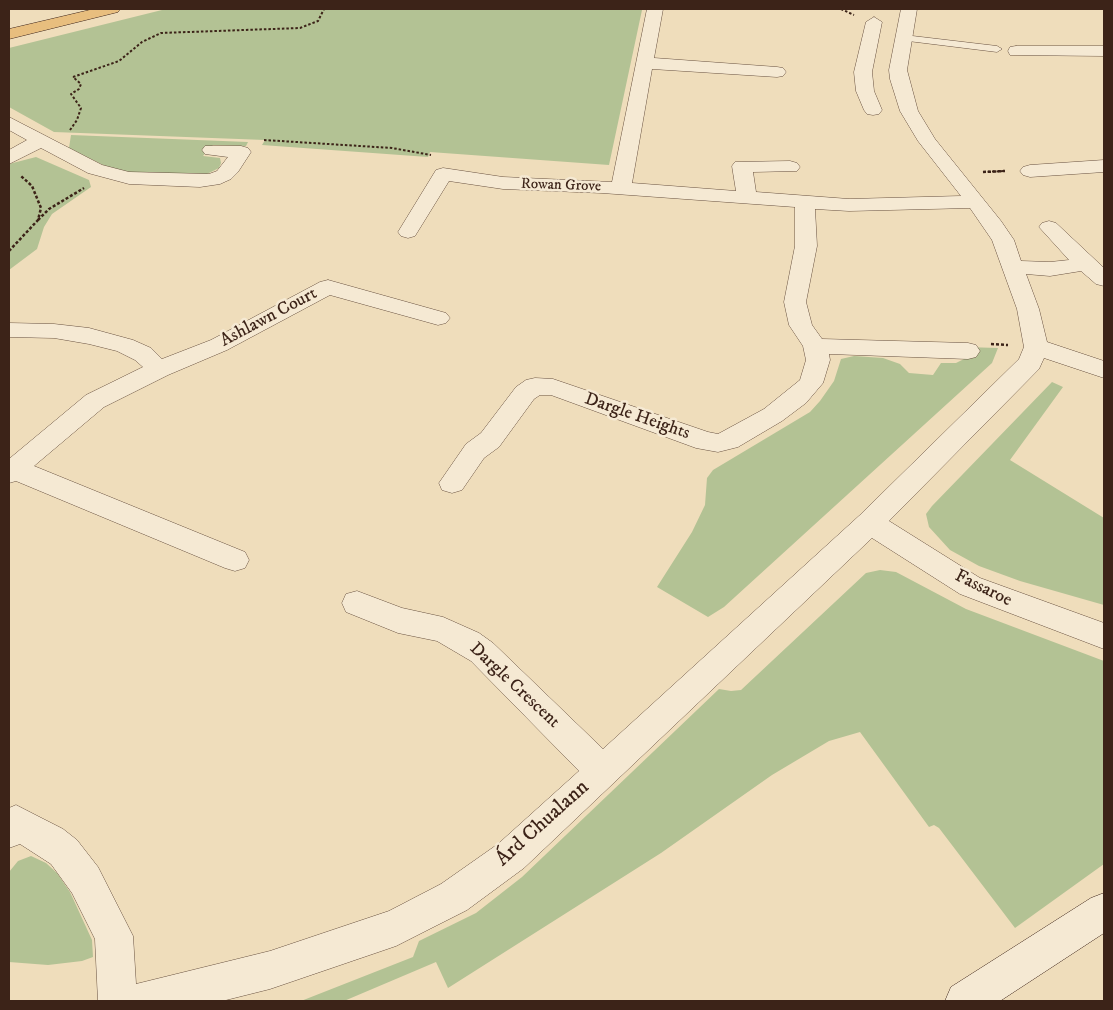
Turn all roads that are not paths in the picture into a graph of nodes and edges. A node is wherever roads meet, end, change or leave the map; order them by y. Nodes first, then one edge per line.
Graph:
1 (112, 9) edge
2 (655, 9) edge
3 (909, 9) edge
4 (874, 22) dead end
5 (9, 34) edge
6 (902, 43) junction
7 (869, 45) junction
8 (996, 49) dead end
9 (1016, 51) dead end
10 (1104, 52) edge
11 (646, 63) junction
12 (777, 72) dead end
13 (873, 110) dead end
14 (9, 123) edge
15 (40, 141) junction
16 (212, 150) dead end
17 (9, 158) edge
18 (1104, 166) edge
19 (790, 167) dead end
20 (1030, 171) road end
21 (621, 188) junction
22 (747, 198) junction
23 (805, 202) junction
24 (976, 202) junction
25 (1049, 227) dead end
26 (408, 232) dead end
27 (1086, 264) junction
28 (1014, 267) junction
29 (1104, 279) edge
30 (438, 318) dead end
31 (9, 330) edge
32 (815, 346) junction
33 (1036, 347) junction
34 (968, 351) road end
35 (159, 369) junction
36 (1104, 370) edge
37 (12, 471) edge
38 (452, 483) dead end
39 (870, 523) junction
40 (235, 560) dead end
41 (357, 603) dead end
42 (1104, 636) edge
43 (602, 771) junction
44 (9, 831) edge
45 (1104, 911) edge
46 (118, 1001) edge
47 (143, 1001) edge
48 (964, 1001) edge

1 - 5 highway
2 - 11 street
3 - 6 street
4 - 7 street
6 - 7 street
6 - 8 lane
6 - 24 street
7 - 13 street
9 - 10 street
11 - 12 street
11 - 21 street
14 - 15 street
15 - 16 street
15 - 17 street
18 - 20 street
19 - 22 street
21 - 22 street, Rowan Grove
21 - 26 street, Rowan Grove
22 - 23 street, Rowan Grove
23 - 24 street, Rowan Grove
23 - 32 street
24 - 28 street
25 - 27 street
27 - 28 street
27 - 29 street
28 - 33 street
30 - 35 street, Ashlawn Court
31 - 35 street
32 - 34 street
32 - 38 street, Dargle Heights
33 - 36 street
33 - 39 street, Árd Chualann
35 - 37 street, Ashlawn Court
37 - 40 street, Ashlawn Court
39 - 42 street, Fassaroe
39 - 43 street, Árd Chualann
41 - 43 street, Dargle Crescent
43 - 47 street, Árd Chualann
44 - 46 street
45 - 48 street

